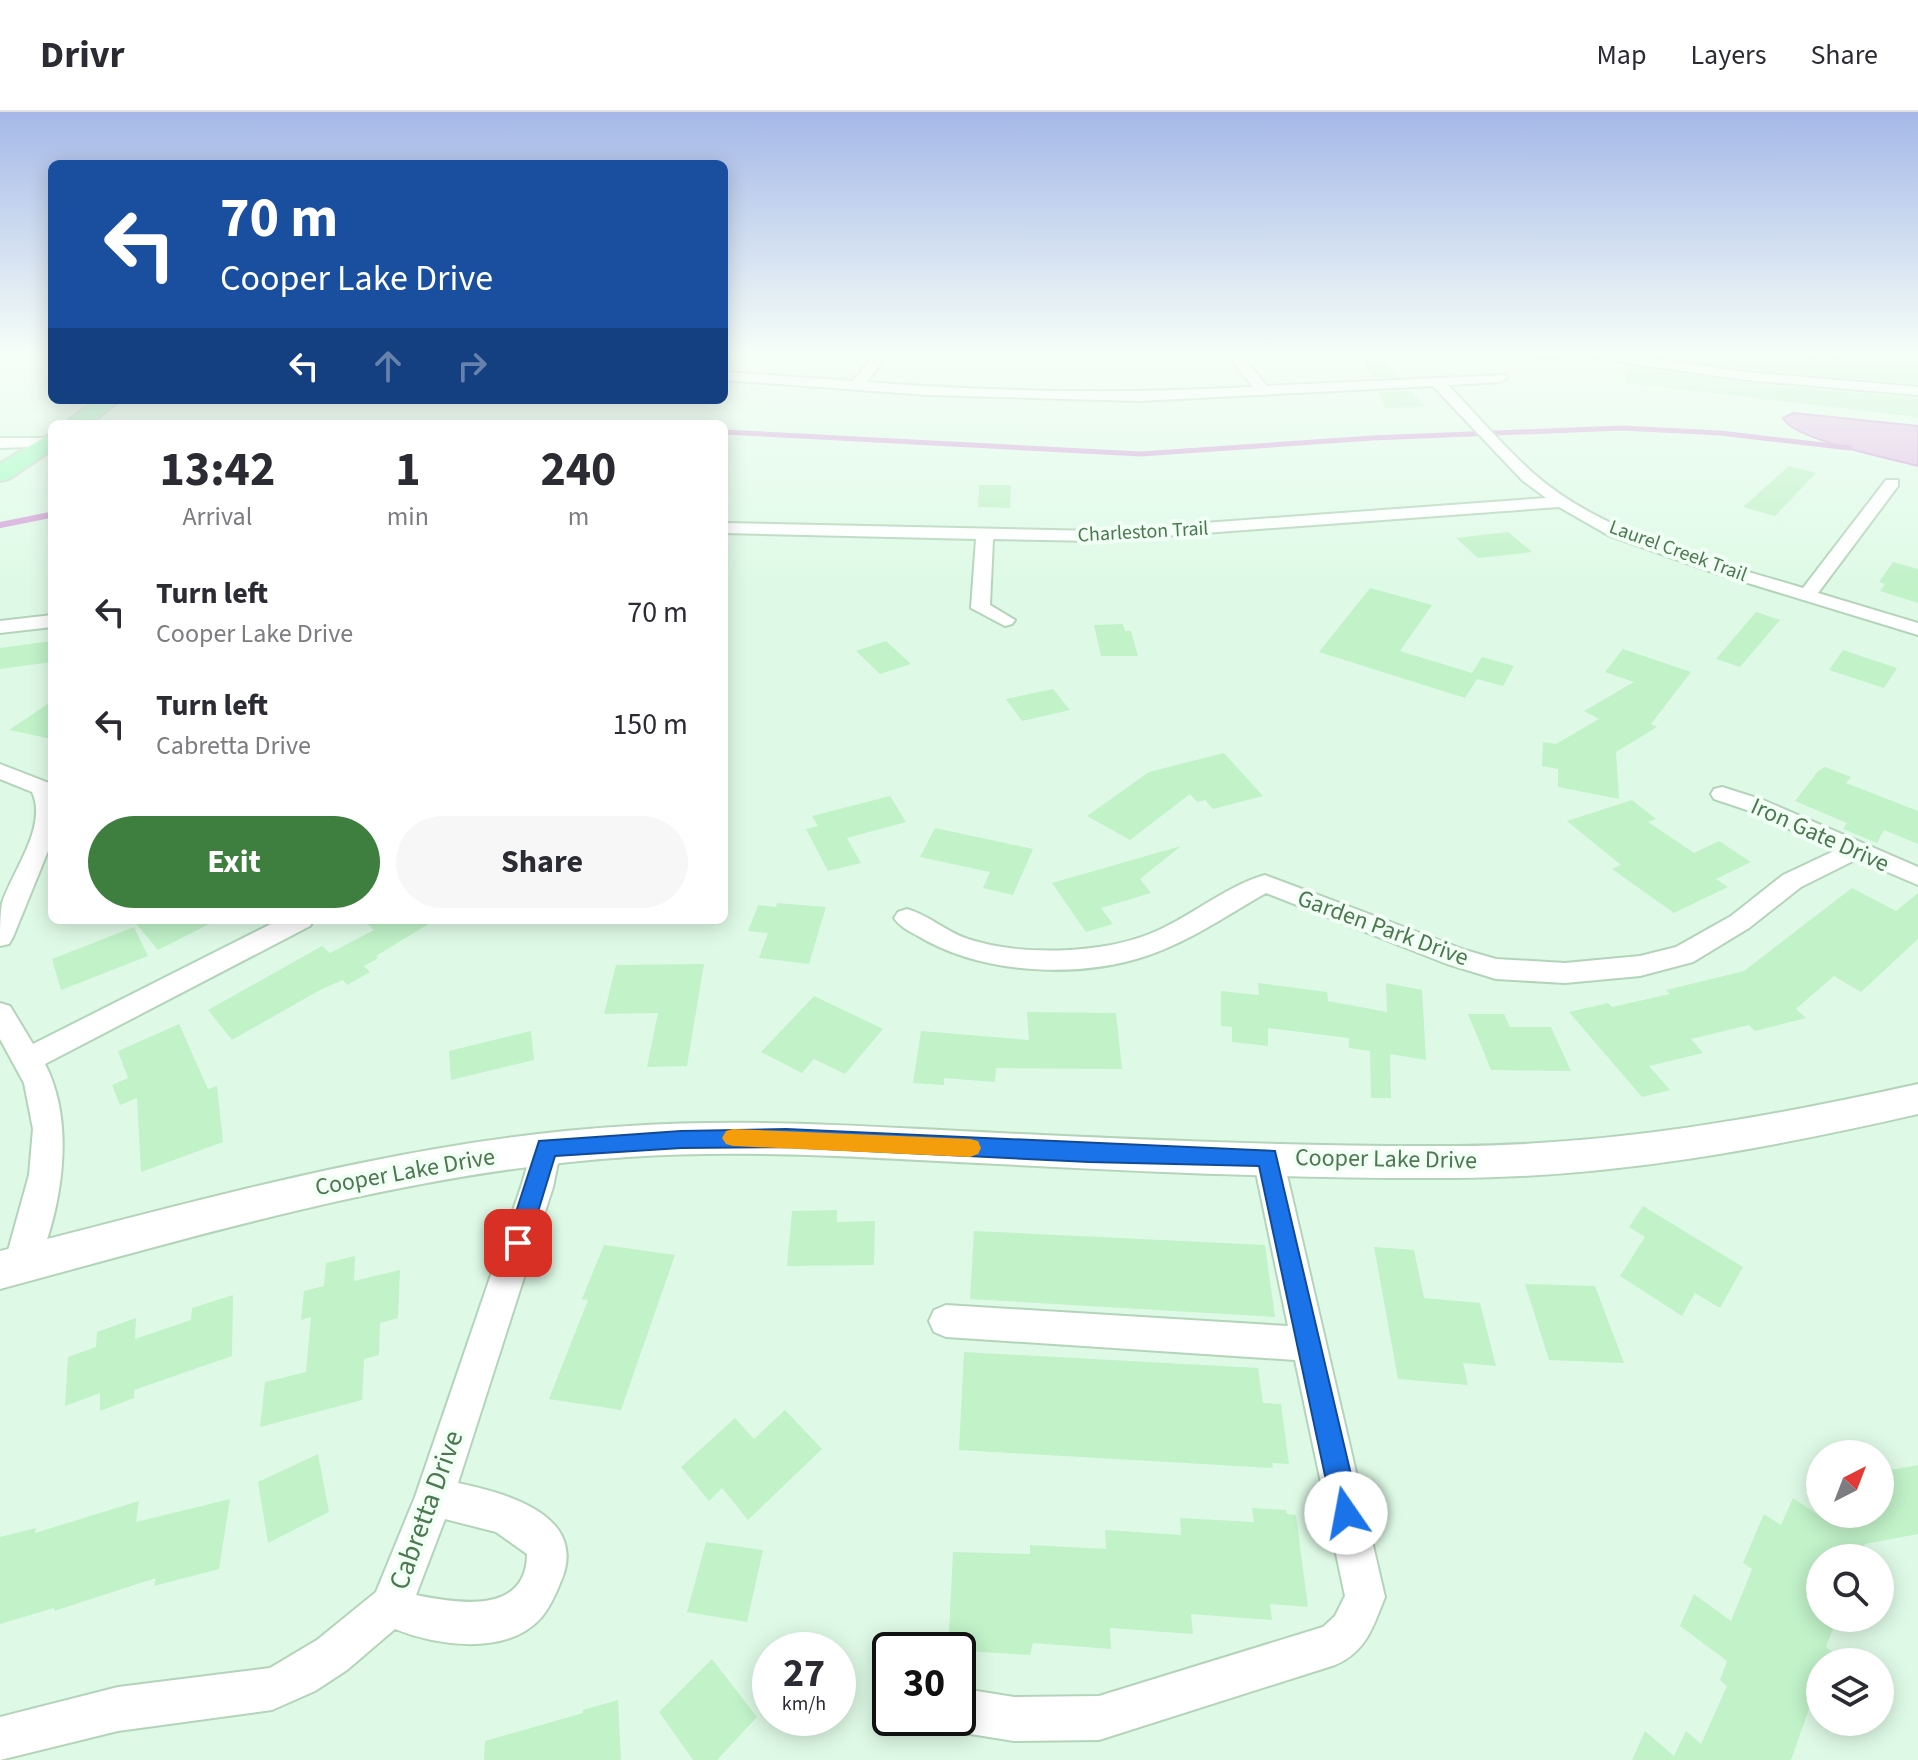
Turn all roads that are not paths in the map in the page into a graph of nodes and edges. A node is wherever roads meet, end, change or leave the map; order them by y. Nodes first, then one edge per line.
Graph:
1 (1483, 430) edge
2 (48, 442) edge
3 (0, 443) edge
4 (48, 443) edge
5 (0, 474) edge
6 (1892, 483) dead end
7 (1562, 502) junction
8 (728, 528) edge
9 (985, 535) junction
10 (1807, 595) junction
11 (1005, 620) dead end
12 (48, 621) edge
13 (0, 627) edge
14 (1918, 629) edge
15 (0, 771) edge
16 (1722, 794) dead end
17 (48, 797) edge
18 (48, 815) edge
19 (1854, 851) junction
20 (1918, 877) edge
21 (907, 918) dead end
22 (293, 924) edge
23 (0, 937) edge
24 (0, 1013) edge
25 (27, 1060) junction
26 (1918, 1099) edge
27 (546, 1148) junction
28 (1268, 1158) junction
29 (11, 1268) edge
30 (946, 1321) dead end
31 (1309, 1344) junction
32 (434, 1497) junction
33 (391, 1606) junction
34 (976, 1713) edge
35 (0, 1739) edge

1 - 7 street, Laurel Creek Trail
2 - 3 street
4 - 5 main road
6 - 10 street
7 - 9 street, Charleston Trail
7 - 10 street, Laurel Creek Trail
8 - 9 street, Charleston Trail
9 - 11 street
10 - 14 street, Laurel Creek Trail
12 - 13 street
15 - 17 street
16 - 19 street, Iron Gate Drive
18 - 23 street
19 - 20 street, Iron Gate Drive
19 - 21 street, Garden Park Drive
22 - 25 street
24 - 25 street
25 - 29 street
26 - 28 street, Cooper Lake Drive
27 - 28 street, Cooper Lake Drive
27 - 29 street, Cooper Lake Drive
27 - 32 street, Cabretta Drive
28 - 31 street
30 - 31 street
31 - 34 street
32 - 33 street, Cabretta Drive
32 - 33 street
33 - 35 street, Cabretta Drive

